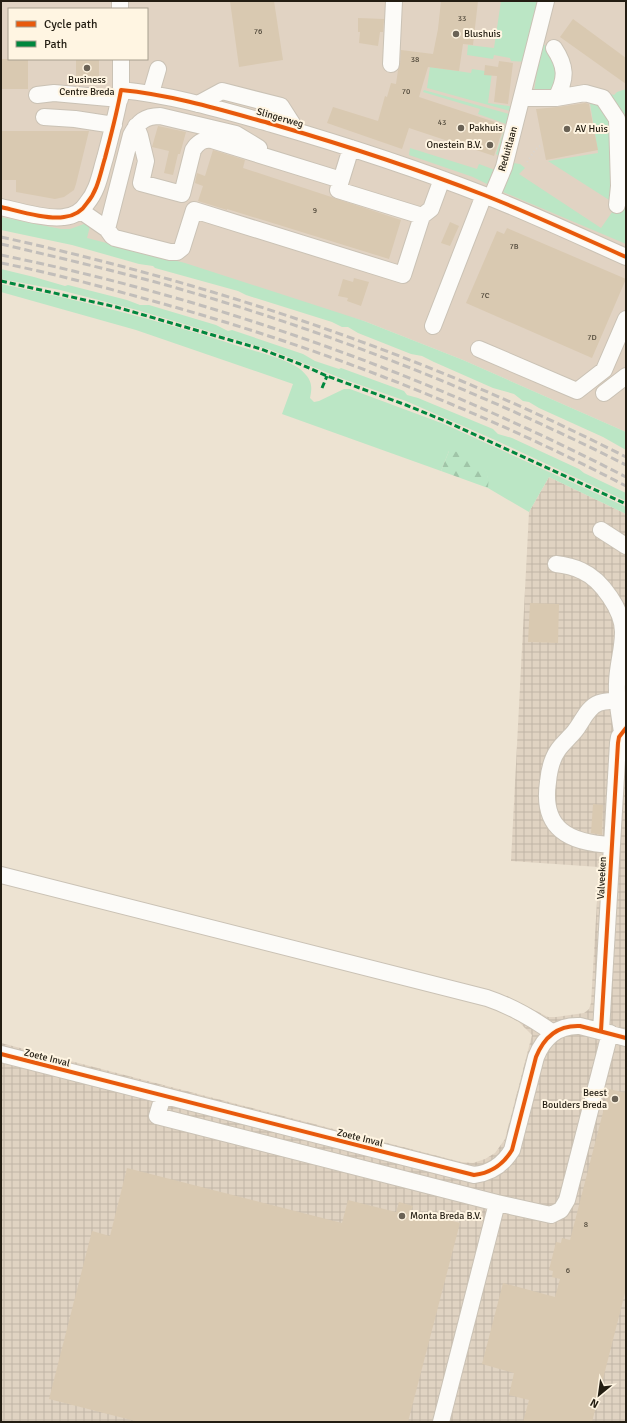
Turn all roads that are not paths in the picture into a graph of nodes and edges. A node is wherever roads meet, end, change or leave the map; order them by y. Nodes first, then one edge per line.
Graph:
1 (394, 1) edge
2 (546, 1) edge
3 (554, 48) dead end
4 (121, 60) edge
5 (391, 64) dead end
6 (158, 69) dead end
7 (151, 93) junction
8 (121, 94) junction
9 (37, 95) dead end
10 (522, 98) junction
11 (556, 98) junction
12 (201, 105) junction
13 (44, 117) dead end
14 (114, 125) junction
15 (199, 125) junction
16 (136, 126) junction
17 (297, 131) junction
18 (351, 148) junction
19 (283, 162) junction
20 (442, 179) junction
21 (341, 180) junction
22 (487, 197) junction
23 (617, 205) dead end
24 (1, 208) edge
25 (81, 211) junction
26 (422, 216) junction
27 (107, 229) junction
28 (626, 257) edge
29 (626, 319) edge
30 (433, 326) dead end
31 (479, 349) dead end
32 (626, 376) edge
33 (604, 393) dead end
34 (601, 530) dead end
35 (626, 546) edge
36 (556, 564) dead end
37 (618, 700) junction
38 (619, 734) edge
39 (612, 846) junction
40 (1, 875) edge
41 (553, 1032) junction
42 (605, 1032) junction
43 (626, 1038) edge
44 (1, 1054) edge
45 (163, 1096) junction
46 (346, 1143) junction
47 (340, 1163) junction
48 (497, 1203) junction
49 (441, 1422) edge

1 - 5 street
2 - 10 street, Reduitlaan
3 - 11 street
4 - 8 street
6 - 7 street
7 - 8 street, Slingerweg
7 - 12 street, Slingerweg
8 - 9 street, Slingerweg
8 - 14 street
10 - 11 street
10 - 22 street, Reduitlaan
11 - 23 street
12 - 15 street
12 - 17 street, Slingerweg
12 - 17 street
13 - 14 street
14 - 25 street
15 - 16 street
15 - 19 street
16 - 19 street
16 - 27 street
17 - 18 street, Slingerweg
18 - 20 street, Slingerweg
18 - 21 street
19 - 21 street
20 - 22 street, Slingerweg
20 - 26 street
21 - 26 street
22 - 28 street, Slingerweg
22 - 30 street, Reduitlaan
24 - 25 street
25 - 27 street
26 - 27 street
29 - 31 street
32 - 33 street
34 - 35 street
36 - 37 street, Valveeken
37 - 38 street, Valveeken
37 - 39 street
38 - 39 street, Valveeken
39 - 42 street, Valveeken
40 - 41 street
41 - 42 street
41 - 46 street, Zoete Inval
42 - 43 street
42 - 48 street, Valveeken
44 - 45 street, Zoete Inval
45 - 46 street, Zoete Inval
45 - 47 street, Valveeken
46 - 47 street
47 - 48 street, Valveeken
48 - 49 street

